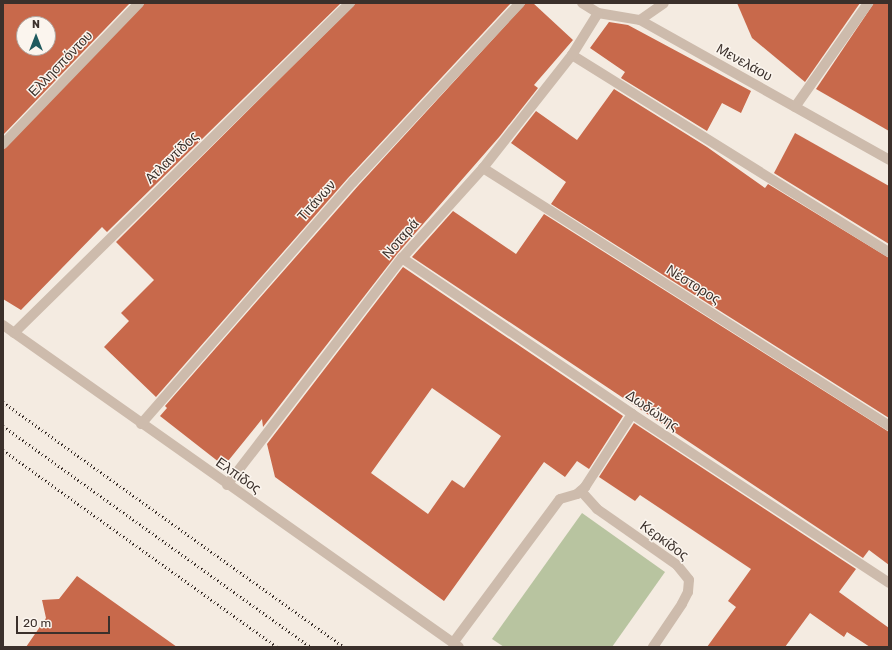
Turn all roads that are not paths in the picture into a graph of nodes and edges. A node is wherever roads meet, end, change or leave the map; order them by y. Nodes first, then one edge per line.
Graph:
1 (139, 3) edge
2 (350, 3) edge
3 (520, 3) edge
4 (582, 3) edge
5 (664, 3) edge
6 (868, 3) edge
7 (598, 13) junction
8 (640, 20) junction
9 (572, 54) junction
10 (795, 107) junction
11 (3, 144) edge
12 (889, 160) edge
13 (483, 168) junction
14 (889, 252) edge
15 (402, 258) junction
16 (3, 325) edge
17 (14, 333) junction
18 (632, 414) junction
19 (141, 424) junction
20 (889, 426) edge
21 (227, 485) junction
22 (581, 491) junction
23 (889, 583) edge
24 (456, 645) edge
25 (653, 647) edge

1 - 11 street, Ελλησπόντου
2 - 17 street, Ατλαντίδος
3 - 19 street, Τιτάνων
4 - 7 street, Μενελάου
5 - 8 street
6 - 10 street
7 - 8 street, Μενελάου
7 - 9 street, Νοταρά
8 - 10 street, Μενελάου
9 - 13 street, Νοταρά
9 - 14 street
10 - 12 street, Μενελάου
13 - 15 street, Νοταρά
13 - 20 street, Νέστορος
15 - 18 street, Δωδώνης
15 - 21 street, Νοταρά
16 - 17 street, Ελπίδος
17 - 19 street, Ελπίδος
18 - 22 street
18 - 23 street, Δωδώνης
19 - 21 street, Ελπίδος
21 - 24 street, Ελπίδος
22 - 24 street
22 - 25 street, Κερκίδος

